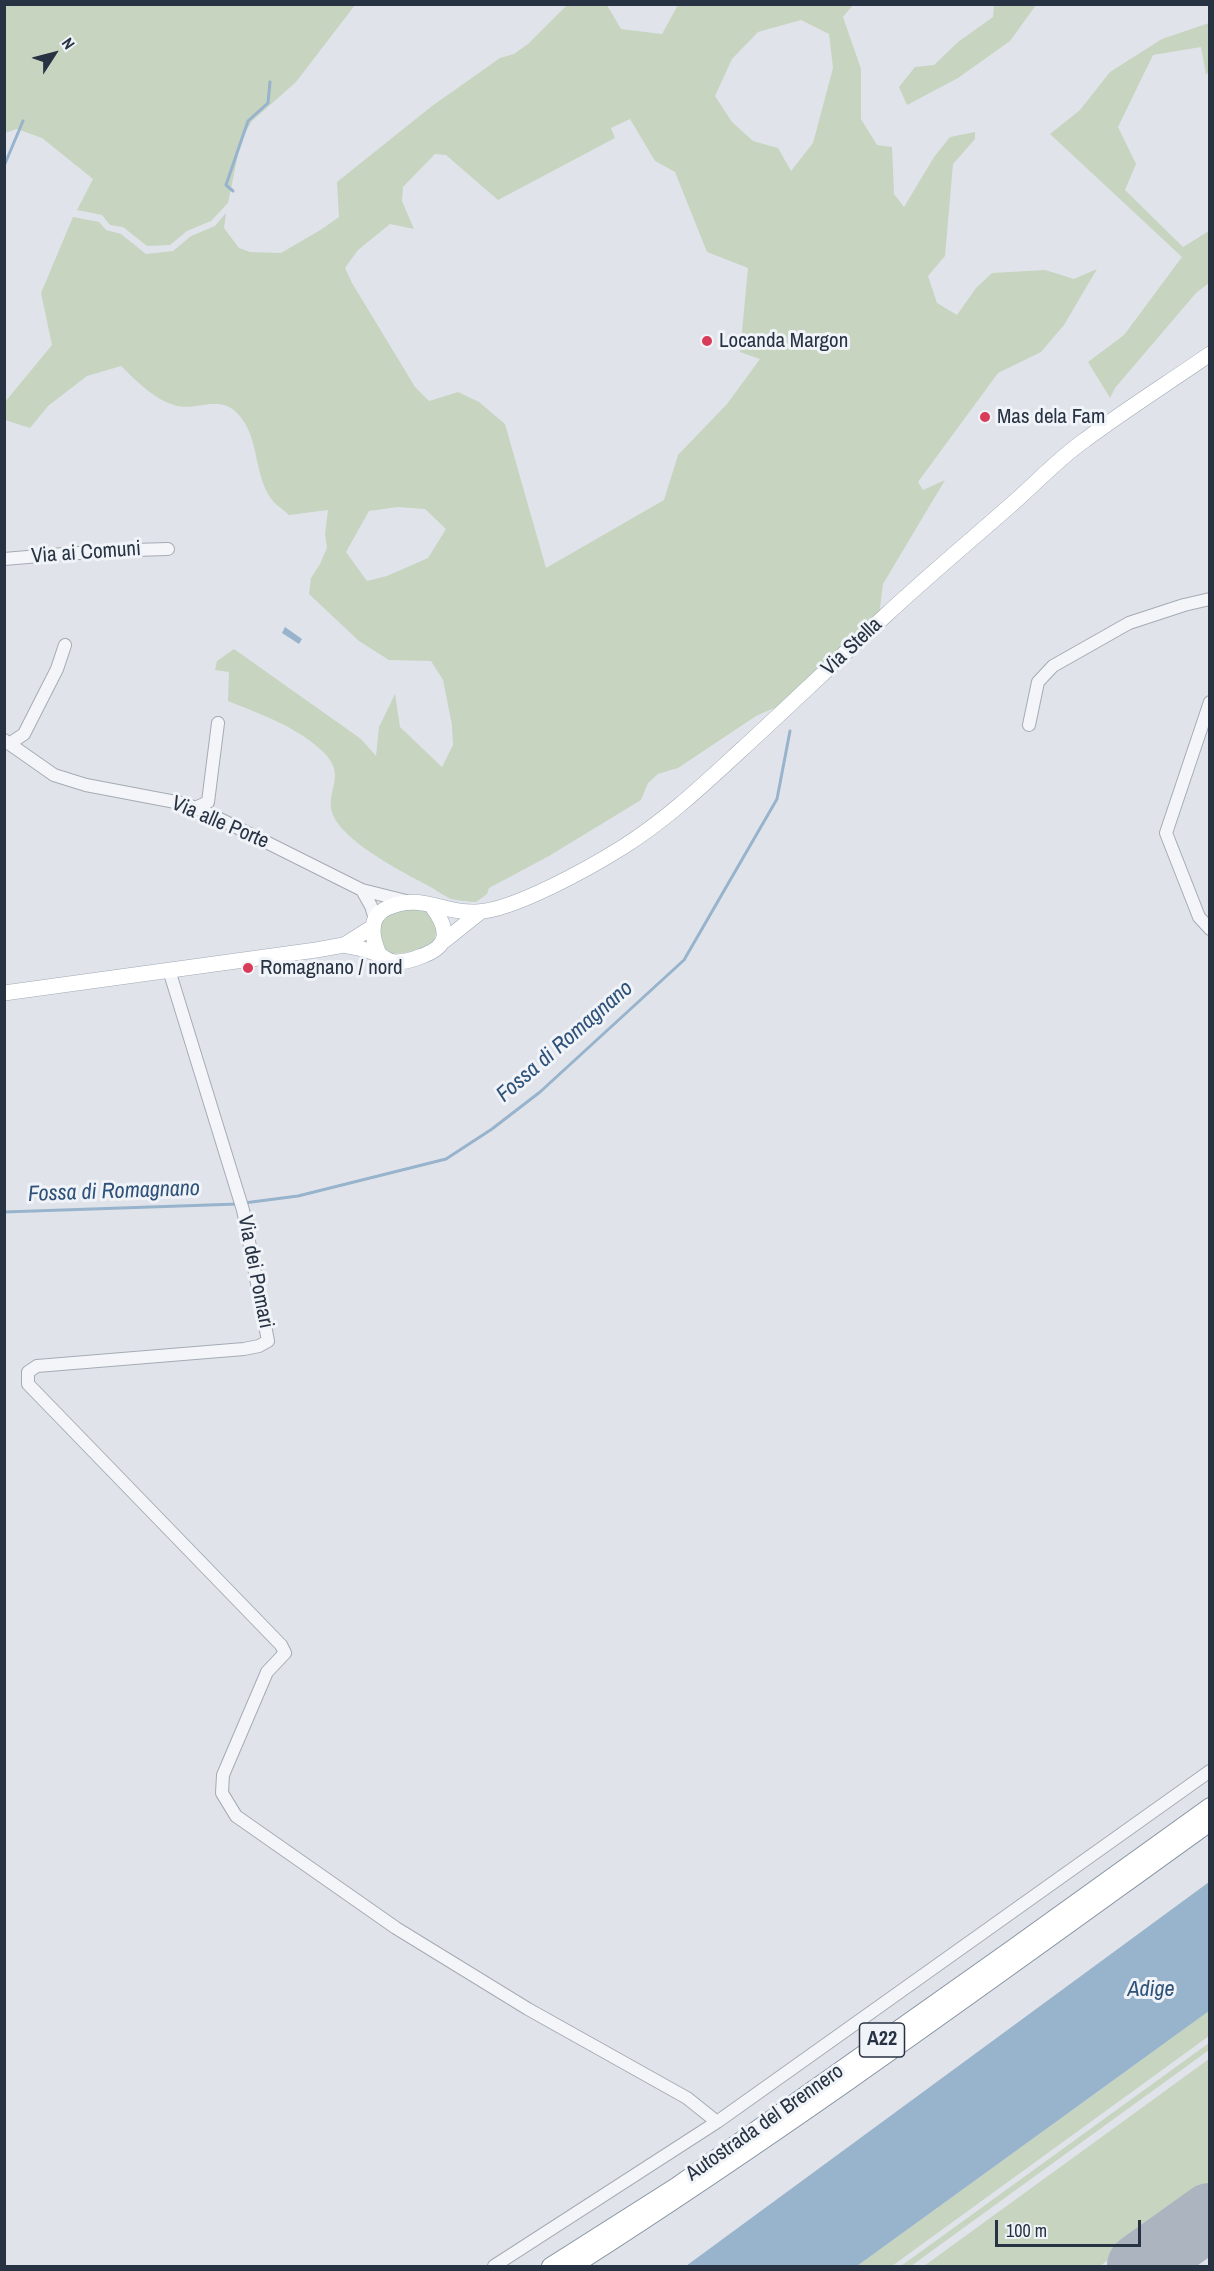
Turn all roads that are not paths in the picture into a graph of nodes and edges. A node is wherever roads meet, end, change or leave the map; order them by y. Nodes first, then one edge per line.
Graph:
1 (1209, 354) edge
2 (168, 549) dead end
3 (4, 559) edge
4 (1209, 599) edge
5 (65, 645) dead end
6 (1209, 702) edge
7 (218, 723) dead end
8 (1029, 725) dead end
9 (7, 742) edge
10 (195, 808) junction
11 (362, 890) junction
12 (407, 901) junction
13 (432, 906) junction
14 (479, 912) junction
15 (373, 924) junction
16 (1209, 929) edge
17 (444, 941) junction
18 (344, 945) junction
19 (379, 954) junction
20 (169, 970) junction
21 (4, 993) edge
22 (1209, 1771) edge
23 (1209, 1806) edge
24 (1209, 1823) edge
25 (717, 2122) junction
26 (494, 2266) edge
27 (550, 2266) edge
28 (574, 2266) edge

1 - 14 main road, Via Stella
2 - 3 street, Via ai Comuni
4 - 8 street
5 - 9 street, Via alle Porte
6 - 16 street
7 - 10 street
9 - 10 street, Via alle Porte
10 - 11 street, Via alle Porte
11 - 12 street, Via alle Porte
11 - 15 street
12 - 13 main road
12 - 15 main road
13 - 14 main road, Via Stella
13 - 17 main road
14 - 17 main road, Via Stella
15 - 18 main road
15 - 19 main road
17 - 19 main road
18 - 19 main road
18 - 20 main road
20 - 21 main road
20 - 25 street, Via dei Pomari
22 - 25 street
23 - 27 highway, Autostrada del Brennero / A22
24 - 28 highway, Autostrada del Brennero / A22
25 - 26 street

